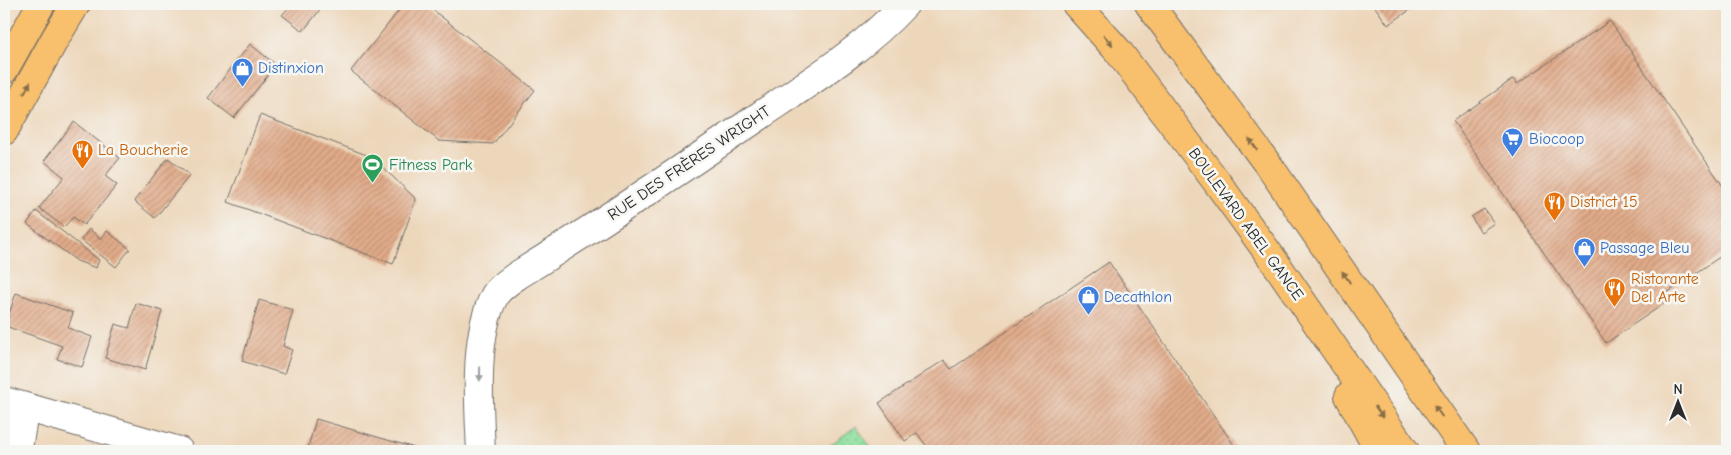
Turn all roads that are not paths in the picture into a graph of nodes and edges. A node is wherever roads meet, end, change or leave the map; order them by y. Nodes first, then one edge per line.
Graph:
1 (41, 4) edge
2 (76, 4) edge
3 (905, 4) edge
4 (1076, 4) edge
5 (1149, 4) edge
6 (4, 70) edge
7 (4, 131) edge
8 (1277, 265) junction
9 (15, 404) edge
10 (4, 449) edge
11 (179, 451) edge
12 (481, 451) edge
13 (1379, 451) edge
14 (1405, 451) edge
15 (1466, 451) edge

1 - 6 main road
7 -> 2 main road
3 -> 12 street, RUE DES FRÈRES WRIGHT
4 -> 8 main road, BOULEVARD ABEL GANCE
15 -> 5 main road
8 - 13 main road
8 -> 14 main road, BOULEVARD ABEL GANCE
9 - 10 street
9 - 11 street

